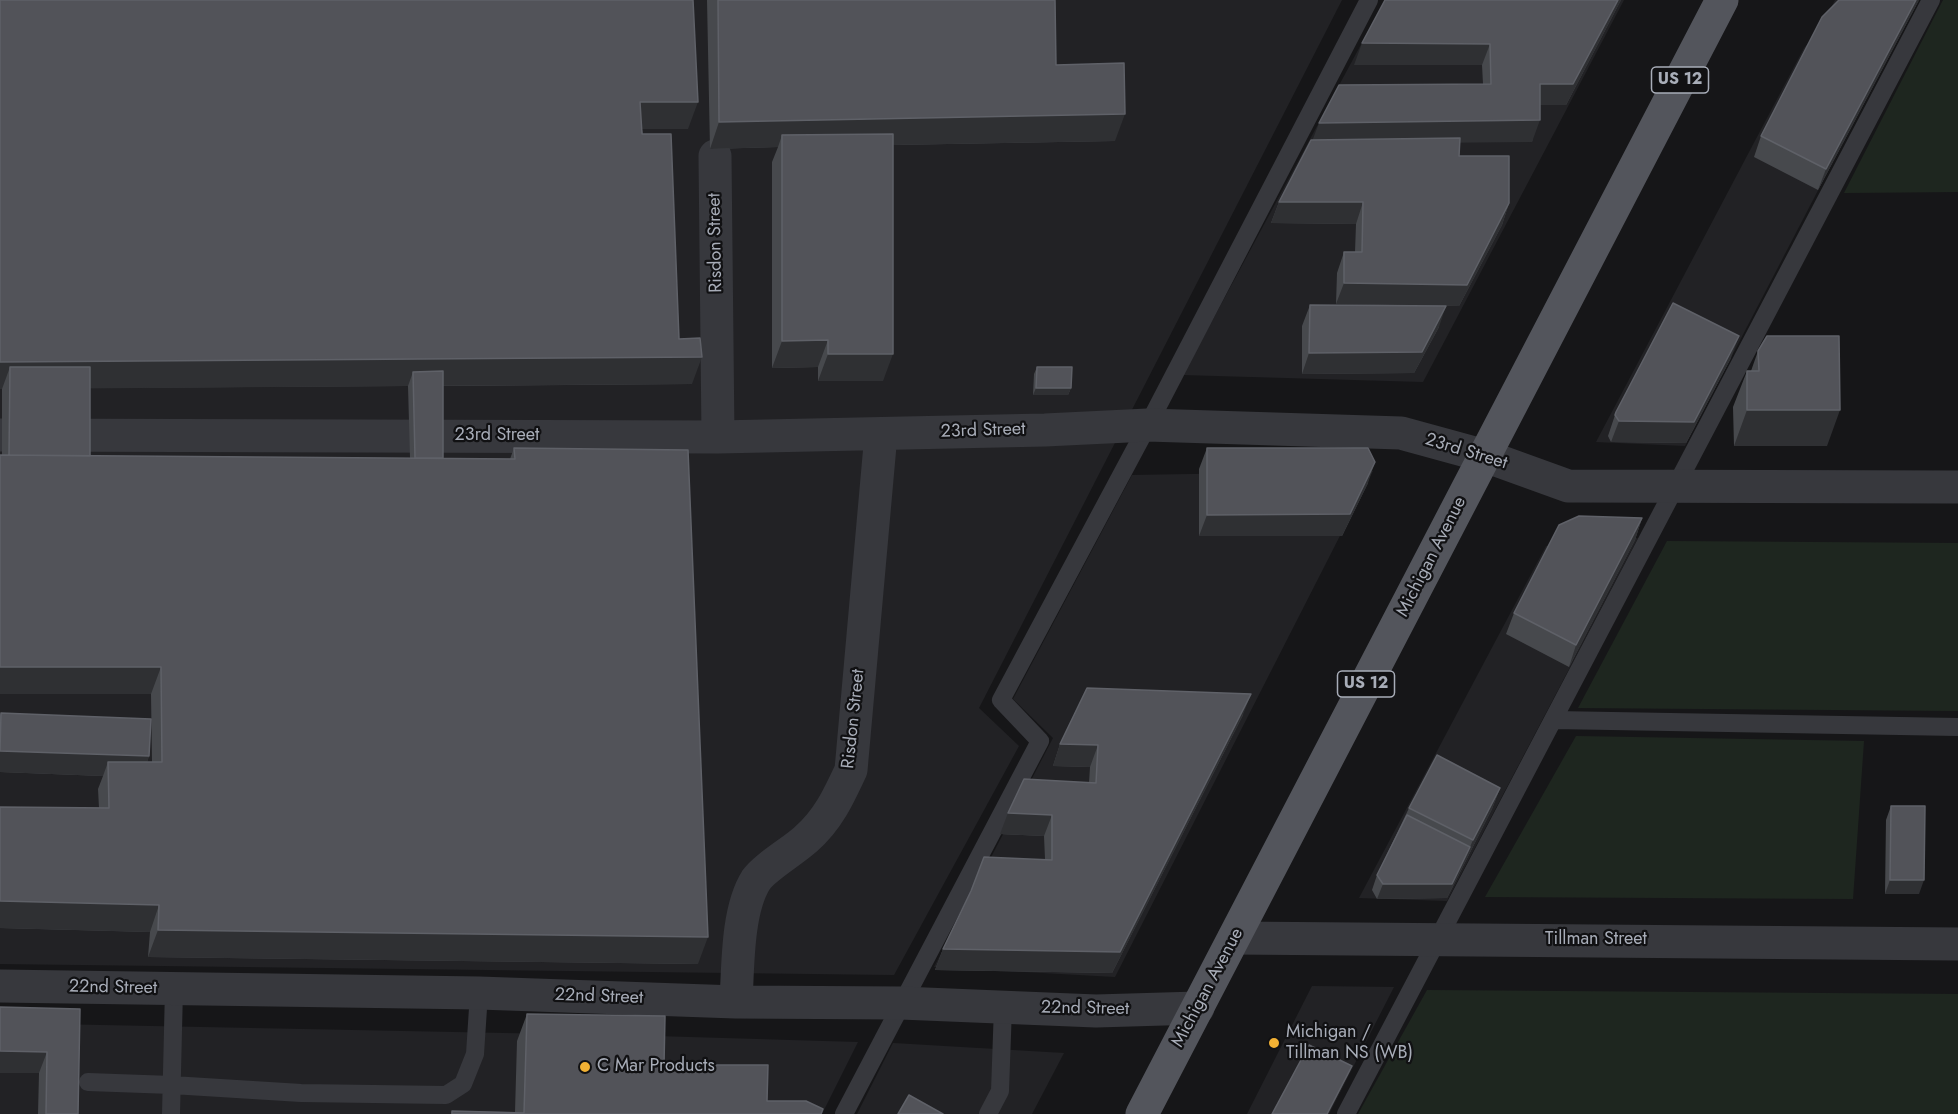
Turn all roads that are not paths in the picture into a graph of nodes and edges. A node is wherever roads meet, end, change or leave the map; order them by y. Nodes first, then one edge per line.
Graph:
1 (1369, 0) edge
2 (1722, 0) edge
3 (1931, 0) edge
4 (715, 156) dead end
5 (1148, 425) junction
6 (881, 434) junction
7 (0, 435) edge
8 (718, 437) junction
9 (1485, 456) junction
10 (1958, 487) edge
11 (1676, 488) junction
12 (1554, 720) junction
13 (1958, 727) edge
14 (1234, 938) junction
15 (1438, 939) junction
16 (1958, 944) edge
17 (0, 987) edge
18 (174, 989) junction
19 (479, 993) junction
20 (736, 1002) junction
21 (901, 1004) junction
22 (1003, 1007) junction
23 (1198, 1008) junction
24 (88, 1083) dead end
25 (172, 1085) junction
26 (171, 1114) edge
27 (844, 1114) edge
28 (988, 1114) edge
29 (1142, 1114) edge
30 (1346, 1114) edge

1 - 5 lane
2 - 9 main road, Michigan Avenue / US 12
3 - 11 lane
4 - 8 street, Risdon Street
5 - 6 street, 23rd Street
5 - 9 street, 23rd Street
5 - 21 lane
6 - 8 street, 23rd Street
6 - 20 street, Risdon Street
7 - 8 street, 23rd Street
9 - 11 street, 23rd Street
9 - 14 main road, Michigan Avenue / US 12
10 - 11 street, 23rd Street
11 - 12 lane
12 - 13 lane
12 - 15 lane
14 - 15 street, Tillman Street
14 - 23 main road, Michigan Avenue / US 12
15 - 16 street, Tillman Street
15 - 30 lane
17 - 18 street, 22nd Street
18 - 19 street, 22nd Street
18 - 25 lane
19 - 20 street, 22nd Street
19 - 25 lane
20 - 21 street, 22nd Street
21 - 22 street, 22nd Street
21 - 27 lane
22 - 23 street, 22nd Street
22 - 28 lane
23 - 29 main road, Michigan Avenue / US 12
24 - 25 lane
25 - 26 lane

